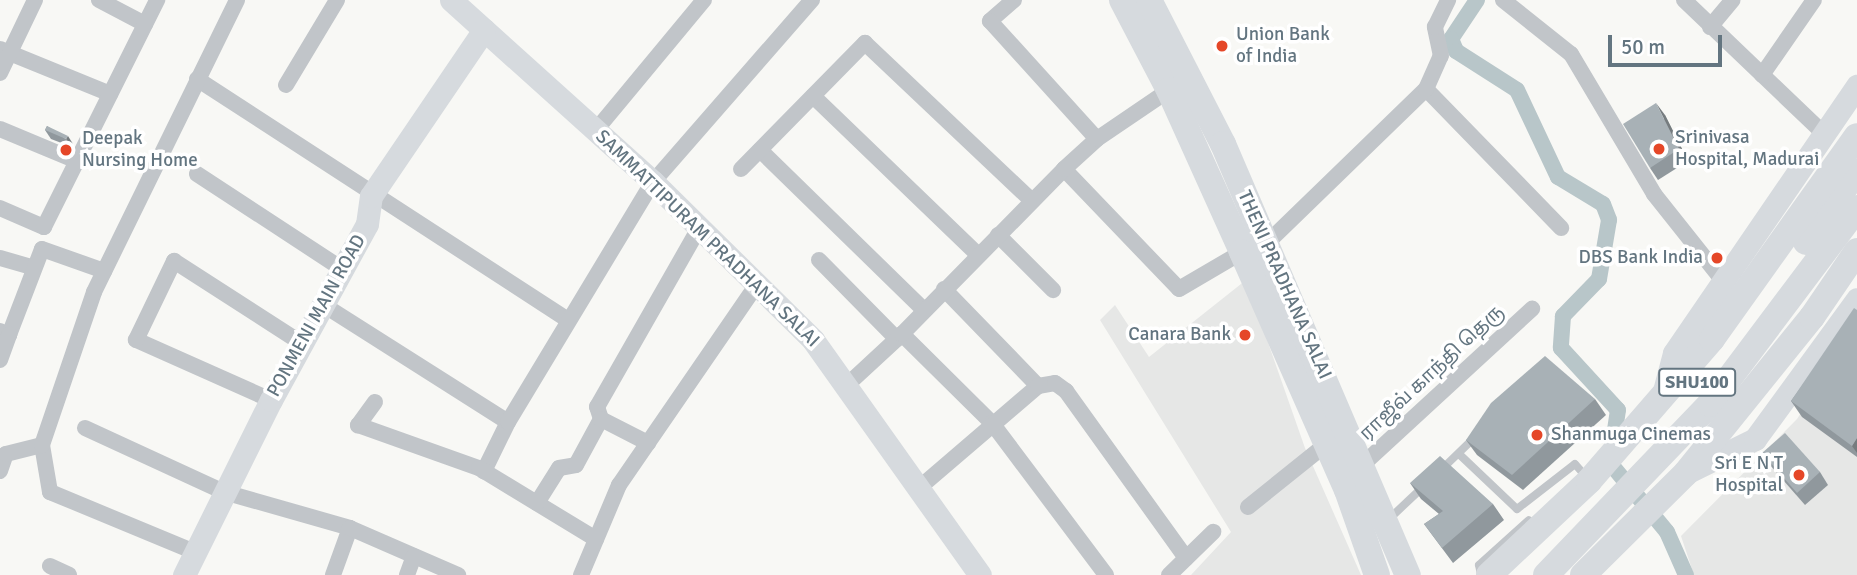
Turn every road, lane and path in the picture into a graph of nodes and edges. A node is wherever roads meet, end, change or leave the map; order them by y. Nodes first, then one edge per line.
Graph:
1 (35, 0) edge
2 (99, 0) edge
3 (157, 0) edge
4 (237, 0) edge
5 (337, 0) edge
6 (452, 0) edge
7 (704, 0) edge
8 (812, 0) edge
9 (1014, 0) edge
10 (1122, 0) edge
11 (1149, 0) edge
12 (1448, 0) edge
13 (1503, 0) edge
14 (1684, 0) edge
15 (1733, 0) edge
16 (1814, 0) edge
17 (145, 24) junction
18 (1710, 27) junction
19 (484, 30) junction
20 (5, 51) edge
21 (0, 73) edge
22 (1762, 75) junction
23 (197, 79) junction
24 (286, 85) dead end
25 (1857, 86) edge
26 (1426, 89) junction
27 (1169, 90) junction
28 (110, 94) junction
29 (813, 96) junction
30 (0, 129) edge
31 (596, 130) junction
32 (1824, 134) junction
33 (1857, 136) edge
34 (1097, 139) junction
35 (760, 150) junction
36 (77, 161) junction
37 (741, 169) dead end
38 (1064, 169) junction
39 (1857, 171) edge
40 (197, 174) dead end
41 (653, 182) junction
42 (372, 196) junction
43 (1032, 201) junction
44 (0, 208) edge
45 (1857, 208) edge
46 (699, 228) junction
47 (1561, 229) dead end
48 (998, 235) junction
49 (1254, 248) junction
50 (1857, 251) edge
51 (978, 255) junction
52 (0, 257) edge
53 (819, 260) dead end
54 (34, 268) junction
55 (342, 270) junction
56 (104, 271) junction
57 (1724, 282) junction
58 (757, 284) junction
59 (944, 289) junction
60 (1053, 290) dead end
61 (1857, 299) edge
62 (322, 304) junction
63 (923, 309) junction
64 (1532, 309) dead end
65 (567, 319) junction
66 (4, 333) edge
67 (900, 337) junction
68 (301, 343) junction
69 (0, 360) edge
70 (846, 384) junction
71 (1038, 386) junction
72 (1663, 395) junction
73 (271, 400) junction
74 (375, 402) dead end
75 (601, 419) junction
76 (509, 422) junction
77 (992, 423) junction
78 (1486, 426) edge
79 (85, 428) dead end
80 (648, 443) junction
81 (42, 445) junction
82 (1325, 445) junction
83 (1459, 454) junction
84 (1360, 467) junction
85 (0, 471) edge
86 (484, 471) junction
87 (1589, 481) junction
88 (1678, 481) junction
89 (919, 488) junction
90 (224, 492) junction
91 (537, 503) junction
92 (1248, 507) dead end
93 (1536, 513) dead end
94 (1384, 523) junction
95 (350, 528) junction
96 (1213, 532) dead end
97 (596, 539) junction
98 (195, 552) junction
99 (414, 556) junction
100 (1186, 558) junction
101 (50, 566) dead end
102 (69, 575) edge
103 (184, 575) edge
104 (332, 575) edge
105 (407, 575) edge
106 (458, 575) edge
107 (581, 575) edge
108 (980, 575) edge
109 (1106, 575) edge
110 (1169, 575) edge
111 (1377, 575) edge
112 (1408, 575) edge
113 (1481, 575) edge
114 (1489, 575) edge
115 (1515, 575) edge
116 (1546, 575) edge
117 (1583, 575) edge

1 - 20 street
2 - 17 street
3 - 17 street
4 - 23 street
5 - 24 street
6 - 19 street, SAMMATTIPURAM PRADHANA SALAI
7 - 31 street
8 - 41 street
9 - 34 street
10 - 27 main road, THENI PRADHANA SALAI
11 - 49 main road, THENI PRADHANA SALAI
12 - 26 street
13 - 57 street
14 - 18 street
15 - 18 street
16 - 22 street
17 - 28 street
18 - 22 street
19 - 31 street, SAMMATTIPURAM PRADHANA SALAI
19 - 42 street, PONMENI MAIN ROAD
20 - 21 street
20 - 28 street
22 - 32 street
23 - 42 street
23 - 56 street
25 - 32 street
26 - 47 street
26 - 49 street
27 - 34 street
27 - 49 main road, THENI PRADHANA SALAI
28 - 36 street
29 - 35 street
29 - 43 street
29 - 51 street
30 - 36 street
31 - 41 street, SAMMATTIPURAM PRADHANA SALAI
32 - 57 street
33 - 72 main road
34 - 38 street
35 - 37 street
35 - 63 street
36 - 44 street
38 - 43 street
38 - 49 street
39 - 115 main road, SHU100
40 - 55 street
41 - 46 street, SAMMATTIPURAM PRADHANA SALAI
41 - 65 street
42 - 55 street, PONMENI MAIN ROAD
42 - 65 street
43 - 48 street
45 - 116 main road, SHU100
46 - 58 street, SAMMATTIPURAM PRADHANA SALAI
46 - 75 street
48 - 51 street
48 - 60 street
49 - 82 main road, THENI PRADHANA SALAI
49 - 84 main road, THENI PRADHANA SALAI
50 - 88 main road
51 - 59 street
52 - 54 street
53 - 67 street
54 - 56 street
54 - 66 street
55 - 62 street, PONMENI MAIN ROAD
56 - 81 street
57 - 72 street
58 - 70 street, SAMMATTIPURAM PRADHANA SALAI
58 - 80 street
59 - 63 street
59 - 71 street
61 - 88 street
62 - 68 street, PONMENI MAIN ROAD
62 - 76 street
63 - 67 street
64 - 84 street, ராஜீவ் காந்தி தெரு
65 - 76 street
66 - 69 street
67 - 70 street
67 - 77 street
68 - 73 street, PONMENI MAIN ROAD
68 - 73 street
70 - 89 street, SAMMATTIPURAM PRADHANA SALAI
71 - 77 street
71 - 100 street
72 - 87 main road
73 - 90 street, PONMENI MAIN ROAD
74 - 86 street
75 - 80 street
75 - 91 street
76 - 86 street
77 - 89 street
77 - 109 street
78 - 83 lane
79 - 90 street
80 - 97 street
81 - 85 street
81 - 98 street
82 - 92 street
82 - 111 main road, THENI PRADHANA SALAI
83 - 87 lane
83 - 94 lane
84 - 94 main road, THENI PRADHANA SALAI
86 - 91 street
87 - 114 main road
88 - 117 main road
89 - 108 street, SAMMATTIPURAM PRADHANA SALAI
90 - 95 street
90 - 98 street, PONMENI MAIN ROAD
91 - 97 street
93 - 113 lane
94 - 112 main road, THENI PRADHANA SALAI
95 - 99 street
95 - 104 street
96 - 100 street
97 - 107 street
98 - 103 street, PONMENI MAIN ROAD
99 - 105 street
99 - 106 street
100 - 110 street
101 - 102 street

